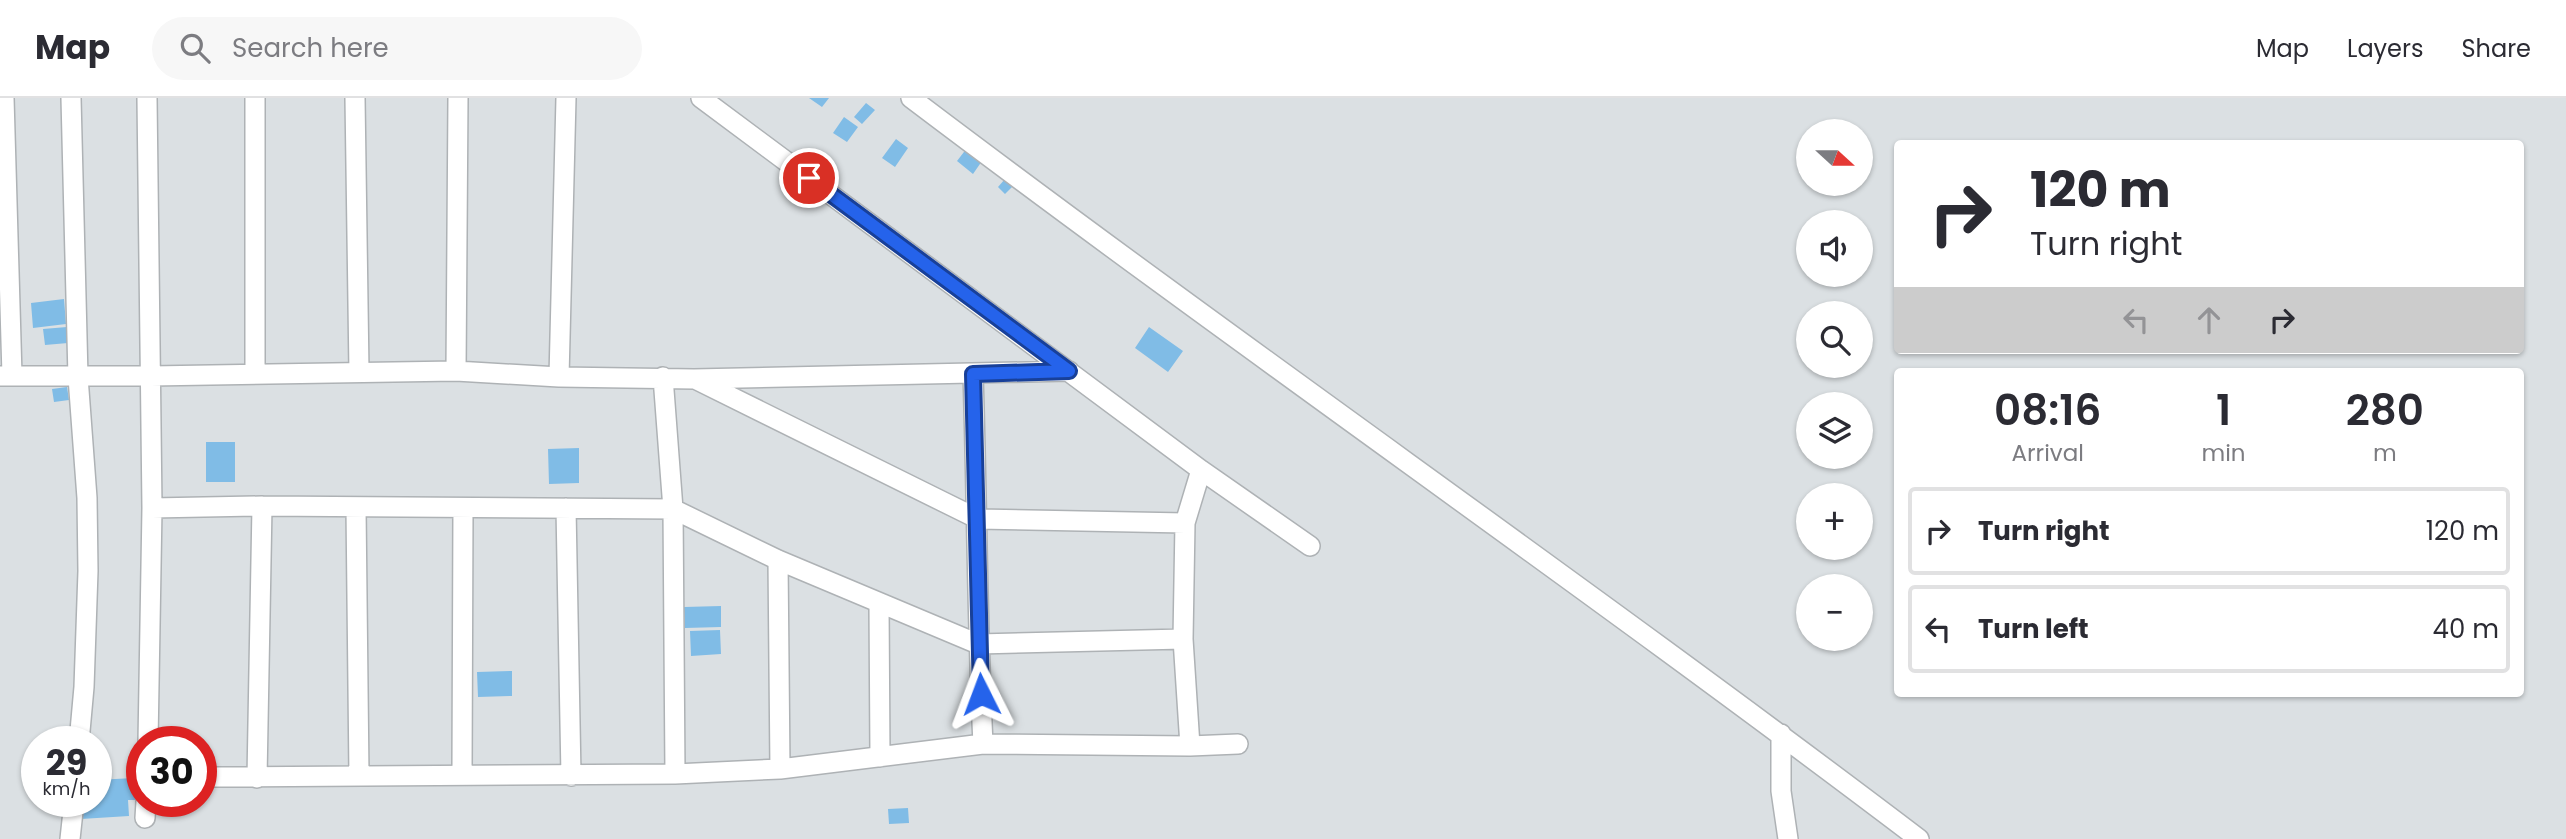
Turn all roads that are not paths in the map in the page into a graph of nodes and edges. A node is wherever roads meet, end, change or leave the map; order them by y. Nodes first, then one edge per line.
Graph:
1 (71, 98) edge
2 (147, 98) edge
3 (255, 98) edge
4 (355, 98) edge
5 (458, 98) edge
6 (566, 98) edge
7 (701, 98) edge
8 (911, 98) edge
9 (3, 107) edge
10 (456, 370) junction
11 (1069, 371) junction
12 (359, 372) junction
13 (255, 373) junction
14 (973, 374) junction
15 (6, 376) edge
16 (151, 376) junction
17 (78, 377) junction
18 (559, 377) junction
19 (663, 377) junction
20 (694, 379) junction
21 (1201, 470) junction
22 (262, 506) junction
23 (152, 508) junction
24 (356, 508) junction
25 (463, 508) junction
26 (566, 508) junction
27 (673, 509) junction
28 (978, 519) junction
29 (1185, 523) junction
30 (1310, 546) dead end
31 (778, 560) junction
32 (879, 604) junction
33 (1183, 639) junction
34 (978, 644) junction
35 (80, 726) edge
36 (148, 726) edge
37 (1781, 734) junction
38 (983, 744) junction
39 (1238, 744) dead end
40 (1190, 746) junction
41 (880, 757) junction
42 (780, 769) junction
43 (462, 773) junction
44 (675, 774) junction
45 (359, 776) junction
46 (571, 776) junction
47 (217, 777) edge
48 (257, 778) junction
49 (72, 817) edge
50 (70, 839) edge
51 (1788, 839) edge
52 (1919, 839) edge

1 - 17 street
2 - 16 street
3 - 13 street
4 - 12 street
5 - 10 street
6 - 18 street
7 - 11 street
8 - 37 street
9 - 15 street
10 - 12 street
10 - 18 street
11 - 14 street
11 - 21 street
12 - 13 street
13 - 16 street
14 - 20 street
14 - 28 street
15 - 17 street
16 - 17 street
16 - 23 street
17 - 35 street
18 - 19 street
19 - 20 street
19 - 27 street
20 - 28 street
21 - 29 street
21 - 30 street
22 - 23 street
22 - 24 street
22 - 48 street
23 - 36 street
24 - 25 street
24 - 45 street
25 - 26 street
25 - 43 street
26 - 27 street
26 - 46 street
27 - 31 street
27 - 44 street
28 - 29 street
28 - 34 street
29 - 33 street
31 - 32 street
31 - 42 street
32 - 34 street
32 - 41 street
33 - 34 street
33 - 40 street
34 - 38 street
37 - 51 street
37 - 52 street
38 - 40 street
38 - 41 street
39 - 40 street
41 - 42 street
42 - 44 street
43 - 45 street
43 - 46 street
44 - 46 street
45 - 48 street
47 - 48 street
49 - 50 street

